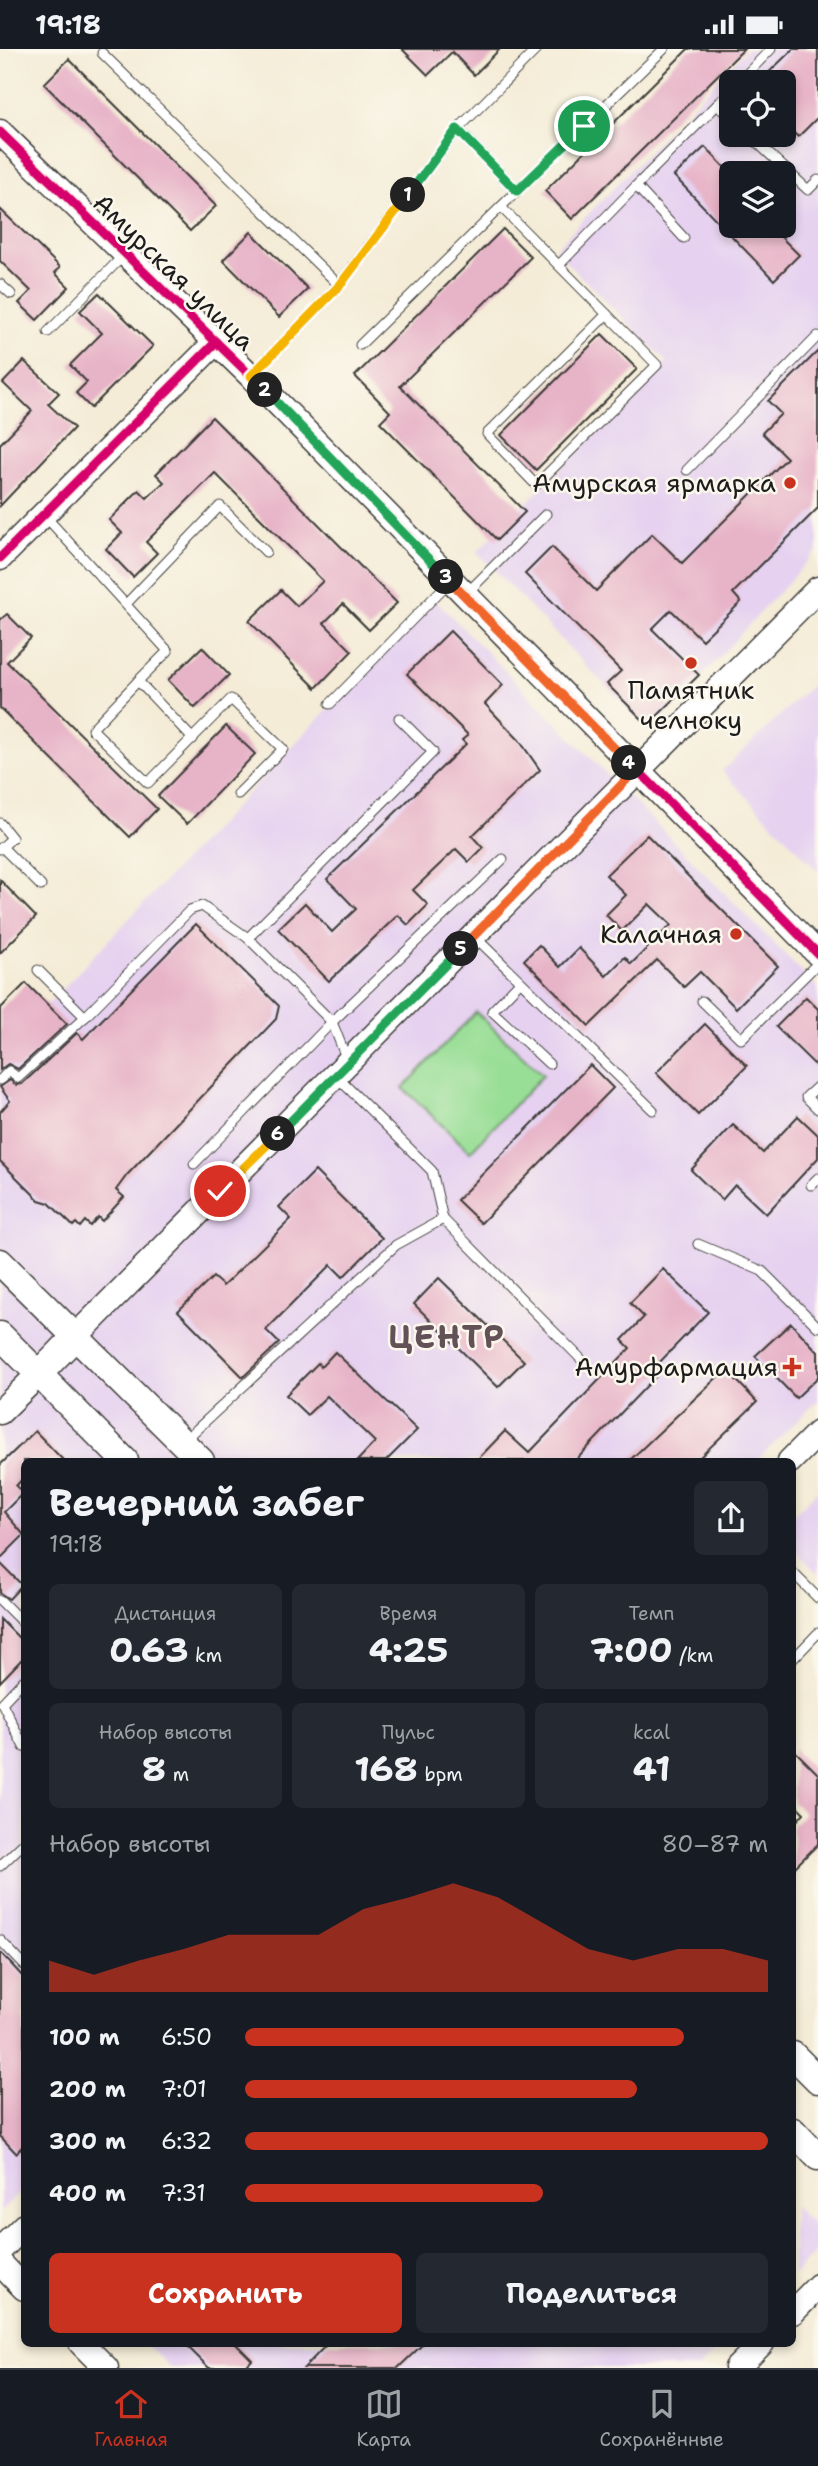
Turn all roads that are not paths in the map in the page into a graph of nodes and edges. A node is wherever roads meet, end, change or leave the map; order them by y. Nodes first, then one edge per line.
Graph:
1 (537, 49) edge
2 (664, 49) edge
3 (771, 49) edge
4 (102, 53) dead end
5 (751, 70) edge
6 (717, 105) edge
7 (457, 129) junction
8 (0, 132) edge
9 (762, 147) edge
10 (818, 180) edge
11 (636, 186) junction
12 (517, 191) junction
13 (501, 207) junction
14 (684, 238) dead end
15 (125, 254) junction
16 (559, 265) junction
17 (0, 283) edge
18 (340, 285) junction
19 (11, 294) dead end
20 (607, 314) junction
21 (48, 332) dead end
22 (818, 336) edge
23 (216, 342) junction
24 (360, 345) dead end
25 (251, 376) junction
26 (687, 470) dead end
27 (44, 514) junction
28 (546, 514) dead end
29 (266, 552) dead end
30 (0, 558) edge
31 (457, 588) junction
32 (818, 589) edge
33 (127, 603) junction
34 (138, 681) junction
35 (330, 704) dead end
36 (399, 718) dead end
37 (193, 739) junction
38 (636, 770) junction
39 (238, 794) dead end
40 (0, 823) edge
41 (1, 848) edge
42 (503, 859) dead end
43 (41, 886) dead end
44 (474, 936) junction
45 (248, 938) junction
46 (818, 954) edge
47 (818, 963) edge
48 (38, 970) dead end
49 (519, 983) junction
50 (702, 1001) dead end
51 (85, 1017) junction
52 (332, 1022) junction
53 (548, 1065) dead end
54 (342, 1069) junction
55 (0, 1080) edge
56 (818, 1086) edge
57 (818, 1109) edge
58 (653, 1110) dead end
59 (194, 1164) dead end
60 (443, 1219) junction
61 (698, 1244) dead end
62 (0, 1262) edge
63 (818, 1327) edge
64 (0, 1335) edge
65 (75, 1337) junction
66 (582, 1360) dead end
67 (39, 1374) junction
68 (0, 1412) edge
69 (818, 1433) edge
70 (183, 1442) junction
71 (122, 1458) edge
72 (198, 1458) edge
73 (793, 1458) edge
74 (796, 1576) edge
75 (818, 1598) edge
76 (0, 1599) edge
77 (21, 1622) edge
78 (818, 1633) edge
79 (796, 1656) edge
80 (21, 1683) edge
81 (21, 1741) edge
82 (21, 1846) edge
83 (0, 1866) edge
84 (0, 1940) edge
85 (21, 1962) edge
86 (796, 2058) edge
87 (818, 2080) edge
88 (796, 2134) edge
89 (818, 2157) edge
90 (21, 2229) edge
91 (0, 2250) edge
92 (0, 2263) edge
93 (21, 2285) edge
94 (818, 2286) edge
95 (796, 2309) edge
96 (85, 2347) edge
97 (758, 2347) edge
98 (106, 2368) edge
99 (737, 2368) edge

1 - 7 lane
2 - 12 lane
3 - 5 lane
4 - 18 lane
6 - 11 lane
7 - 12 lane
7 - 18 lane
8 - 15 street, Амурская улица
9 - 10 lane
11 - 14 lane
11 - 16 lane
12 - 13 lane
13 - 16 lane
13 - 24 lane
15 - 21 lane
15 - 23 street, Амурская улица
16 - 20 lane
17 - 19 lane
18 - 25 lane
20 - 20 lane
22 - 26 lane
23 - 25 street, Амурская улица
23 - 27 street
25 - 31 street, Амурская улица
27 - 30 street
27 - 33 lane
28 - 31 lane
29 - 33 lane
31 - 35 lane
31 - 38 street, Амурская улица
32 - 38 street
33 - 34 lane
34 - 37 lane
34 - 37 lane
36 - 45 lane
37 - 39 lane
38 - 44 street
38 - 46 street, Амурская улица
40 - 41 lane
41 - 43 lane
42 - 52 lane
44 - 49 lane
44 - 54 street
45 - 51 lane
45 - 52 lane
47 - 50 lane
48 - 51 lane
49 - 53 lane
49 - 58 lane
51 - 55 lane
52 - 54 lane
52 - 59 lane
54 - 60 lane
54 - 65 street
56 - 57 lane
60 - 66 lane
60 - 70 lane
61 - 63 lane
62 - 65 main road
64 - 67 main road
65 - 67 main road
65 - 70 main road
67 - 68 street
67 - 71 main road
69 - 73 street
70 - 72 main road
74 - 75 lane
76 - 77 lane
78 - 79 lane
80 - 81 lane
82 - 83 lane
84 - 85 lane
86 - 87 main road
88 - 89 main road
90 - 91 street
92 - 93 street
94 - 95 street
96 - 98 street
97 - 99 street

